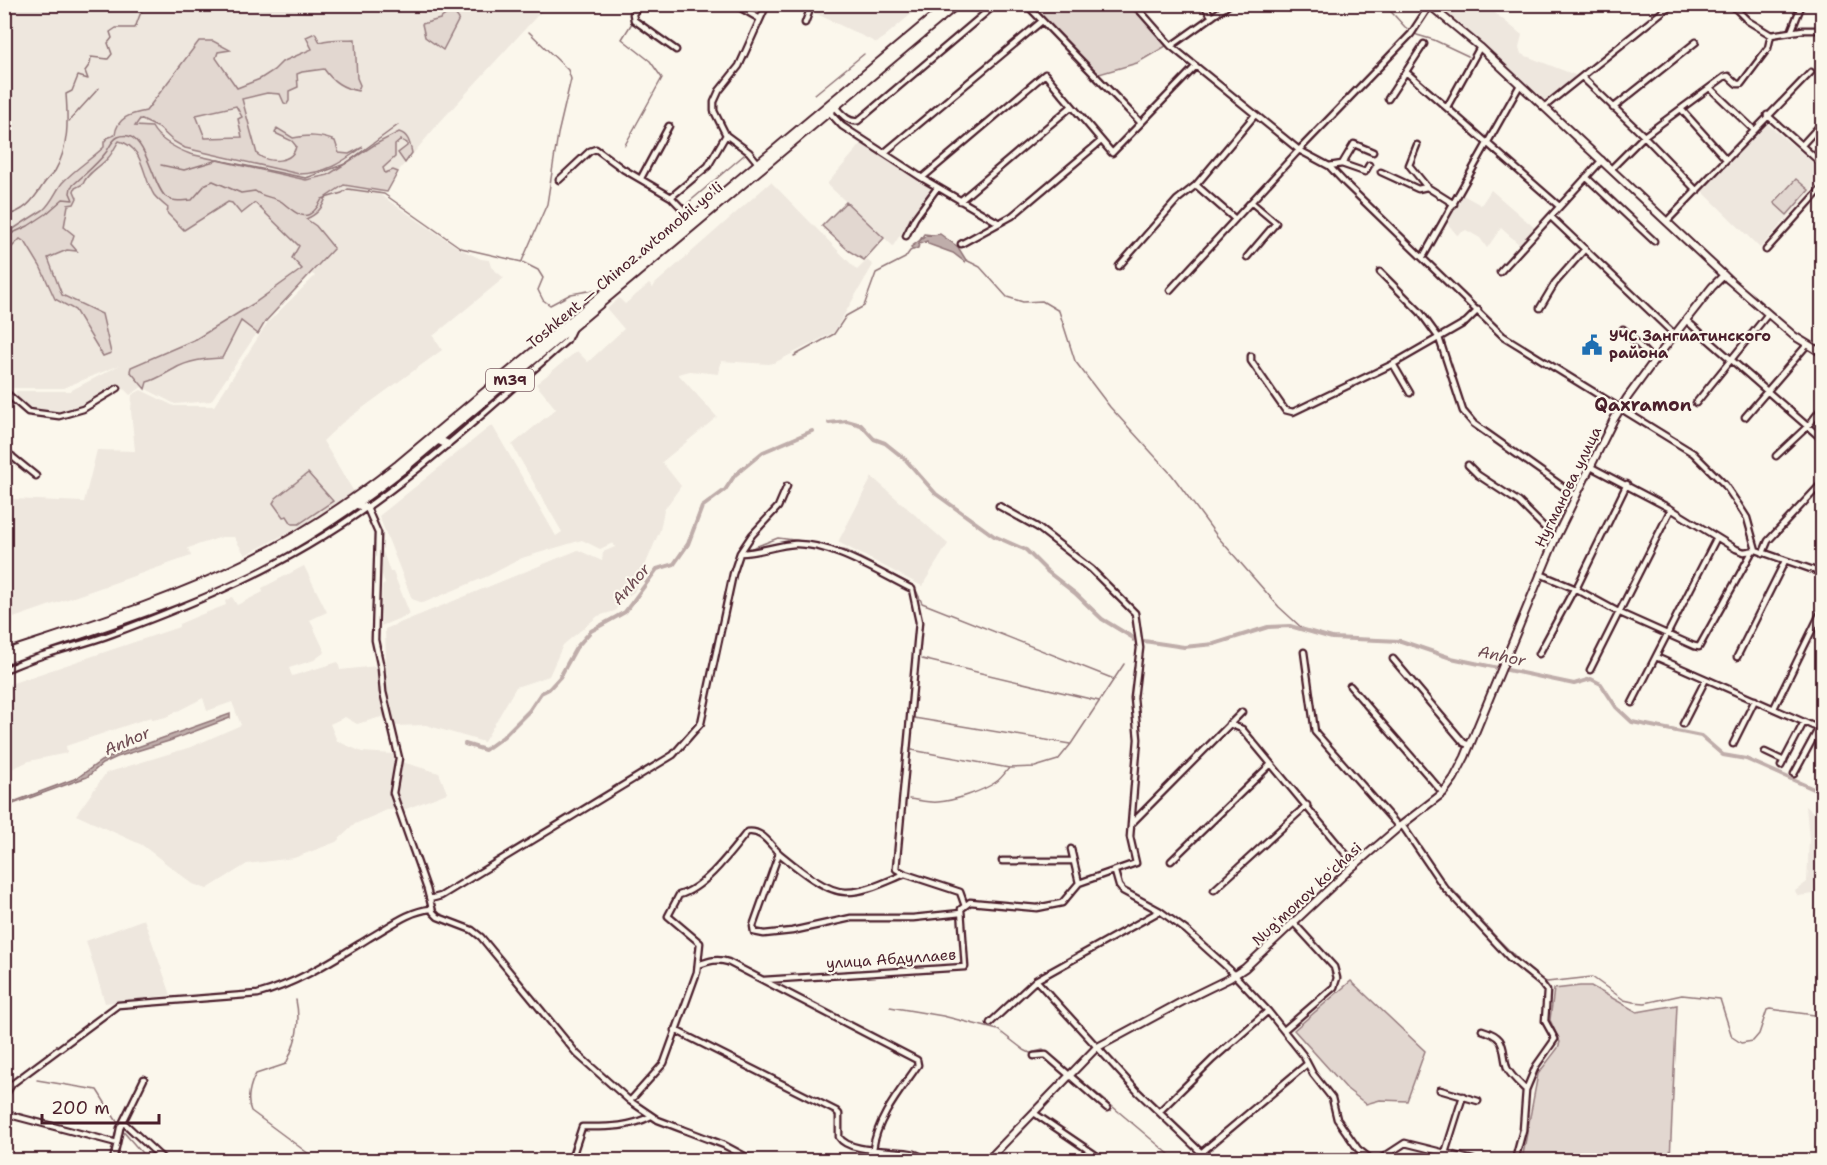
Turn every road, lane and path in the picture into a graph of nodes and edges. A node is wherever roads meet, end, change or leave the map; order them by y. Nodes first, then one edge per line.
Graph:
1 (640, 4) edge
2 (734, 4) edge
3 (767, 4) edge
4 (799, 4) edge
5 (944, 4) edge
6 (949, 4) edge
7 (957, 4) edge
8 (996, 4) edge
9 (1026, 4) edge
10 (1134, 4) edge
11 (1203, 4) edge
12 (1230, 4) edge
13 (1672, 4) edge
14 (1731, 4) edge
15 (1802, 4) edge
16 (1429, 5) edge
17 (811, 7) edge
18 (1212, 17) junction
19 (760, 19) junction
20 (1042, 21) junction
21 (804, 23) dead end
22 (927, 23) junction
23 (1822, 30) edge
24 (1791, 32) junction
25 (1771, 35) junction
26 (1696, 42) dead end
27 (1425, 44) dead end
28 (1171, 46) junction
29 (1480, 47) junction
30 (676, 50) dead end
31 (1196, 66) junction
32 (1406, 72) junction
33 (1811, 72) dead end
34 (1582, 77) junction
35 (1520, 85) junction
36 (1710, 88) junction
37 (1388, 99) dead end
38 (1072, 106) junction
39 (1447, 107) junction
40 (1544, 107) junction
41 (1612, 108) junction
42 (832, 109) junction
43 (1681, 110) junction
44 (1255, 115) junction
45 (1767, 115) junction
46 (1140, 123) junction
47 (1822, 123) edge
48 (669, 126) dead end
49 (1754, 130) junction
50 (726, 135) junction
51 (1644, 136) junction
52 (1101, 141) junction
53 (1488, 143) junction
54 (1417, 145) dead end
55 (1802, 145) junction
56 (1299, 150) junction
57 (1373, 152) dead end
58 (884, 153) junction
59 (1726, 159) junction
60 (1602, 160) junction
61 (758, 163) junction
62 (1342, 164) junction
63 (1822, 164) edge
64 (1369, 165) dead end
65 (1329, 166) junction
66 (1611, 169) junction
67 (1381, 172) dead end
68 (1586, 177) junction
69 (641, 178) junction
70 (922, 178) junction
71 (559, 180) dead end
72 (1196, 185) junction
73 (1427, 187) junction
74 (937, 188) junction
75 (1822, 188) edge
76 (1697, 190) junction
77 (671, 197) junction
78 (960, 201) junction
79 (1251, 202) junction
80 (1454, 204) junction
81 (1559, 206) junction
82 (1551, 217) junction
83 (692, 219) junction
84 (1235, 219) junction
85 (1667, 221) junction
86 (999, 223) junction
87 (906, 236) dead end
88 (1654, 241) dead end
89 (961, 244) dead end
90 (1585, 249) junction
91 (1766, 250) dead end
92 (1247, 257) dead end
93 (1423, 257) junction
94 (1713, 265) junction
95 (1119, 266) dead end
96 (1380, 272) dead end
97 (1500, 272) dead end
98 (1724, 275) junction
99 (1712, 287) junction
100 (1170, 290) dead end
101 (1540, 308) dead end
102 (1478, 310) junction
103 (1768, 314) junction
104 (1687, 321) junction
105 (1623, 329) dead end
106 (1676, 335) junction
107 (1439, 338) junction
108 (1807, 345) junction
109 (1822, 353) edge
110 (1251, 356) dead end
111 (1731, 359) junction
112 (1654, 361) junction
113 (1393, 364) junction
114 (118, 388) dead end
115 (4, 391) edge
116 (1768, 391) junction
117 (496, 392) junction
118 (1410, 393) dead end
119 (1696, 403) dead end
120 (1619, 408) junction
121 (1822, 408) edge
122 (1745, 417) dead end
123 (1808, 426) junction
124 (1822, 439) edge
125 (438, 440) junction
126 (447, 444) junction
127 (4, 450) edge
128 (12, 456) junction
129 (1776, 456) dead end
130 (4, 463) edge
131 (1468, 465) dead end
132 (1591, 467) junction
133 (36, 476) dead end
134 (1822, 483) edge
135 (1627, 484) junction
136 (787, 486) dead end
137 (1576, 496) junction
138 (356, 504) junction
139 (999, 506) dead end
140 (367, 508) junction
141 (1671, 509) junction
142 (1556, 537) junction
143 (1716, 539) junction
144 (1754, 551) junction
145 (740, 553) junction
146 (1763, 553) junction
147 (1785, 561) junction
148 (1822, 573) edge
149 (1540, 574) junction
150 (1576, 589) junction
151 (1822, 610) edge
152 (1620, 613) junction
153 (1667, 634) junction
154 (1304, 652) dead end
155 (4, 654) edge
156 (1539, 654) dead end
157 (1656, 657) junction
158 (1737, 657) dead end
159 (1393, 659) dead end
160 (4, 660) edge
161 (4, 670) edge
162 (1590, 670) dead end
163 (1497, 678) joint
164 (1706, 679) junction
165 (1350, 686) dead end
166 (1755, 700) junction
167 (1632, 703) dead end
168 (1774, 708) junction
169 (1242, 712) dead end
170 (1804, 722) junction
171 (1822, 722) edge
172 (1229, 724) junction
173 (1683, 724) dead end
174 (1821, 730) edge
175 (1733, 744) dead end
176 (1470, 745) junction
177 (1765, 752) dead end
178 (1271, 764) junction
179 (1794, 774) dead end
180 (1443, 794) junction
181 (1307, 805) junction
182 (1131, 824) junction
183 (1400, 826) junction
184 (1071, 849) dead end
185 (779, 853) junction
186 (1002, 861) dead end
187 (1074, 861) junction
188 (1171, 861) dead end
189 (1355, 865) junction
190 (1115, 872) junction
191 (905, 874) junction
192 (1079, 883) junction
193 (1214, 890) dead end
194 (430, 900) junction
195 (965, 906) junction
196 (431, 909) junction
197 (1160, 911) junction
198 (961, 913) junction
199 (1293, 922) junction
200 (698, 965) junction
201 (1235, 975) junction
202 (764, 980) junction
203 (1036, 980) junction
204 (1268, 1011) junction
205 (990, 1023) dead end
206 (675, 1030) junction
207 (1284, 1030) junction
208 (1482, 1030) dead end
209 (1096, 1048) junction
210 (1034, 1056) dead end
211 (1307, 1064) junction
212 (1069, 1075) junction
213 (144, 1079) dead end
214 (1440, 1090) dead end
215 (1526, 1090) junction
216 (1463, 1096) junction
217 (4, 1097) edge
218 (630, 1101) junction
219 (1478, 1101) dead end
220 (1107, 1108) dead end
221 (1159, 1112) junction
222 (1034, 1113) junction
223 (10, 1115) dead end
224 (651, 1116) junction
225 (123, 1122) junction
226 (117, 1143) junction
227 (873, 1149) junction
228 (1201, 1153) junction
229 (1445, 1153) junction
230 (4, 1156) edge
231 (20, 1161) edge
232 (113, 1161) edge
233 (164, 1161) edge
234 (571, 1161) edge
235 (752, 1161) edge
236 (928, 1161) edge
237 (988, 1161) edge
238 (1103, 1161) edge
239 (1209, 1161) edge
240 (1372, 1161) edge
241 (1380, 1161) edge
242 (1473, 1161) edge
243 (1515, 1161) edge

1 - 30 street
2 - 19 street
3 - 19 street
4 - 17 street
5 - 22 highway
6 - 22 highway, Toshkent — Chinoz avtomobil yoʻli / M39
7 - 42 highway, Toshkent — Chinoz avtomobil yoʻli / M39
8 - 42 street
9 - 20 street
10 - 28 street
11 - 18 street
12 - 18 street
13 - 34 street
14 - 25 street
15 - 24 street
16 - 29 main road
16 - 56 street
17 - 21 street
18 - 28 street
19 - 50 street
20 - 46 street
20 - 58 street
22 - 61 highway, Toshkent — Chinoz avtomobil yoʻli / M39
23 - 24 street
24 - 25 street
25 - 36 street
26 - 41 street
27 - 32 street
28 - 31 street
29 - 35 main road
29 - 39 street
31 - 44 street
31 - 46 street
32 - 37 street
32 - 39 street
33 - 45 street
34 - 40 street
34 - 41 street
35 - 40 main road
35 - 53 street
36 - 43 street
36 - 49 street
38 - 52 street
38 - 70 street
38 - 78 street
39 - 53 street
40 - 60 main road
41 - 51 street
42 - 58 street
42 - 117 highway, Toshkent — Chinoz avtomobil yoʻli / M39
43 - 51 street
43 - 59 street
44 - 56 street
44 - 72 street
45 - 49 street
45 - 55 street
46 - 52 street
47 - 55 street
48 - 69 street
49 - 59 street
50 - 61 street
50 - 77 street
51 - 66 street
51 - 76 street
52 - 86 street
53 - 80 street
53 - 81 street
54 - 73 street
55 - 63 street
56 - 65 street
56 - 79 street
57 - 62 street
58 - 70 street
59 - 76 street
60 - 66 main road
60 - 68 street
61 - 83 highway, Toshkent — Chinoz avtomobil yoʻli / M39
62 - 64 street
62 - 65 street
65 - 93 street
66 - 85 main road
67 - 73 street
68 - 81 street
68 - 88 street
69 - 71 street
69 - 77 street
70 - 74 street
72 - 84 street
72 - 95 street
73 - 80 street
74 - 78 street
74 - 87 street
75 - 91 street
76 - 85 street
77 - 83 street
78 - 86 street
79 - 84 street
79 - 92 street
80 - 93 street
81 - 82 street
82 - 90 street
82 - 97 street
83 - 117 highway, Toshkent — Chinoz avtomobil yoʻli / M39
84 - 100 street
85 - 94 main road
86 - 89 street
90 - 101 street
90 - 106 street
93 - 102 street
94 - 98 main road
94 - 99 main road
96 - 107 street
98 - 99 main road, Нугманова улица
98 - 103 main road
98 - 104 main road, Нугманова улица
99 - 104 main road, Нугманова улица
102 - 107 street
102 - 120 street
103 - 108 main road
103 - 111 street
104 - 106 main road, Нугманова улица
104 - 111 street
105 - 112 street
106 - 112 main road, Нугманова улица
107 - 113 street
107 - 137 street
108 - 109 main road
108 - 116 street
110 - 113 street
111 - 116 street
111 - 119 street
112 - 120 main road, Нугманова улица
113 - 118 street
114 - 115 street
116 - 122 street
116 - 123 street
117 - 125 highway, Toshkent — Chinoz avtomobil yoʻli / M39
117 - 126 street, M39
117 - 155 highway, Toshkent — Chinoz avtomobil yoʻli / M39
120 - 132 main road, Нугманова улица
120 - 144 street
121 - 123 street
123 - 124 street
123 - 129 street
125 - 126 highway
125 - 138 highway, Toshkent — Chinoz avtomobil yoʻli / M39
126 - 140 street, M39
127 - 128 street
128 - 130 street
128 - 133 street
131 - 142 street
132 - 135 street
132 - 137 main road, Нугманова улица
134 - 146 street
135 - 141 street
135 - 150 street
136 - 145 street
137 - 142 main road, Нугманова улица
138 - 140 highway
138 - 160 highway, Toshkent — Chinoz avtomobil yoʻli / M39
139 - 182 street
140 - 161 street, M39
140 - 194 street
141 - 143 street
141 - 152 street
142 - 149 main road, Нугманова улица
143 - 144 street
143 - 153 street
144 - 146 street
144 - 153 street
145 - 191 street
145 - 194 street
146 - 147 street
147 - 148 street
147 - 158 street
149 - 150 street
149 - 163 main road, Нугманова улица
150 - 152 street
150 - 156 street
151 - 168 street
152 - 153 street
152 - 162 street
153 - 157 street
154 - 183 street
157 - 164 street
157 - 167 street
159 - 176 street
163 - 176 main road, Nugʻmonov koʻchasi
164 - 166 street
164 - 173 street
165 - 180 street
166 - 168 street
166 - 175 street
168 - 170 street
169 - 172 street
170 - 174 street
170 - 177 street
171 - 174 street
172 - 178 street
172 - 182 street
174 - 179 street
176 - 180 main road, Nugʻmonov koʻchasi
178 - 181 street
178 - 188 street
180 - 183 main road, Nugʻmonov koʻchasi
181 - 189 street
181 - 193 street
182 - 190 street
183 - 189 main road, Nugʻmonov koʻchasi
183 - 215 street
184 - 187 street
185 - 191 street
185 - 198 street
185 - 200 street
186 - 187 street
187 - 192 street
189 - 199 main road, Nugʻmonov koʻchasi
190 - 192 street
190 - 197 street
191 - 195 street
192 - 195 street
194 - 196 street
195 - 198 street
196 - 217 street
196 - 218 street
197 - 201 street
197 - 203 street
198 - 202 street, улица Абдуллаев
199 - 201 main road, Nugʻmonov koʻchasi
199 - 207 street
200 - 202 street
200 - 206 street
201 - 204 street
201 - 209 main road, Nugʻmonov koʻchasi
202 - 227 street
203 - 205 street
203 - 209 street
204 - 207 street
204 - 221 street
206 - 218 street
206 - 227 street
207 - 211 street
208 - 215 street
209 - 212 main road, Nugʻmonov koʻchasi
209 - 221 street
210 - 212 street
211 - 228 street
211 - 240 street
212 - 220 street
212 - 222 main road
213 - 225 street
214 - 216 street
215 - 243 street
216 - 219 street
216 - 229 street
218 - 224 street
221 - 228 street
222 - 237 main road
222 - 238 street
223 - 226 street
224 - 234 street
224 - 235 street
225 - 226 street
225 - 233 street
226 - 232 street
227 - 236 street
228 - 239 street
229 - 241 street
229 - 242 street
230 - 231 street

